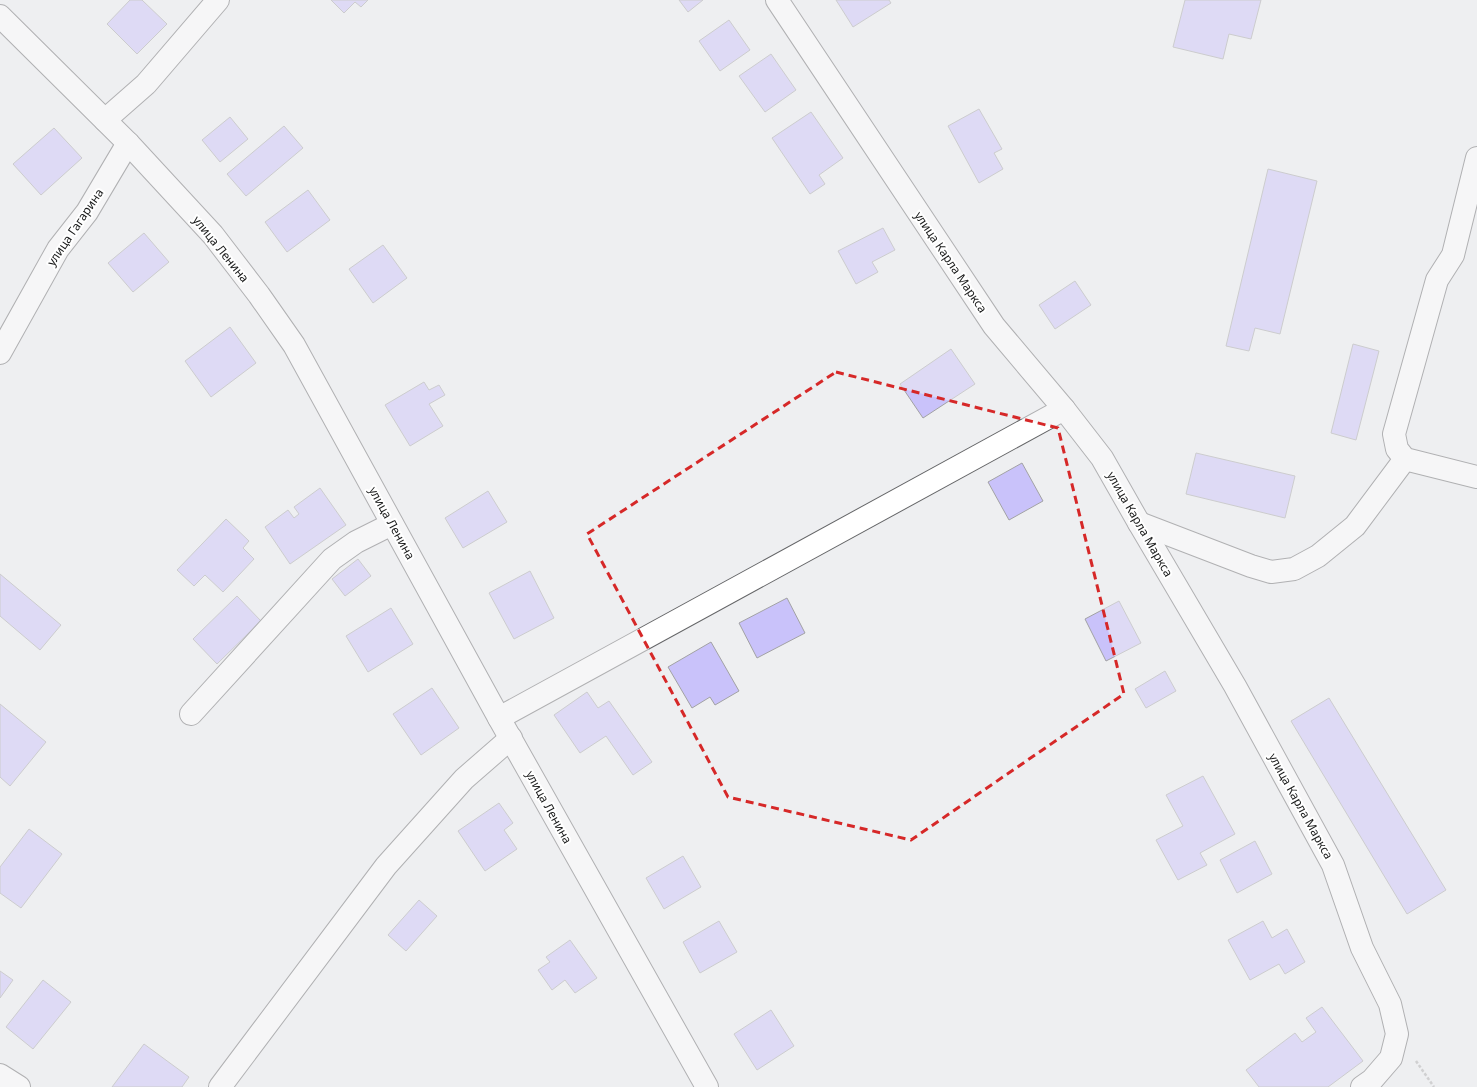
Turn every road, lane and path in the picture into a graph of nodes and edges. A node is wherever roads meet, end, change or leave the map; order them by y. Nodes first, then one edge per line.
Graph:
1 (218, 0) edge
2 (777, 0) edge
3 (0, 16) edge
4 (105, 120) junction
5 (128, 143) junction
6 (1477, 158) edge
7 (0, 353) edge
8 (1064, 409) junction
9 (1405, 459) junction
10 (1477, 477) edge
11 (1138, 523) junction
12 (392, 524) junction
13 (191, 714) dead end
14 (499, 718) junction
15 (511, 738) junction
16 (0, 1075) edge
17 (19, 1087) edge
18 (220, 1087) edge
19 (707, 1087) edge
20 (1362, 1087) edge

1 - 4 street
2 - 8 street, улица Карла Маркса
3 - 4 street, улица Ленина
4 - 5 street, улица Ленина
5 - 7 street, улица Гагарина
5 - 12 street, улица Ленина
6 - 9 street
8 - 11 street, улица Карла Маркса
8 - 14 street
9 - 10 street
9 - 11 street
11 - 20 street, улица Карла Маркса
12 - 13 street
12 - 14 street, улица Ленина
14 - 15 street, улица Ленина
15 - 18 street
15 - 19 street, улица Ленина
16 - 17 street

